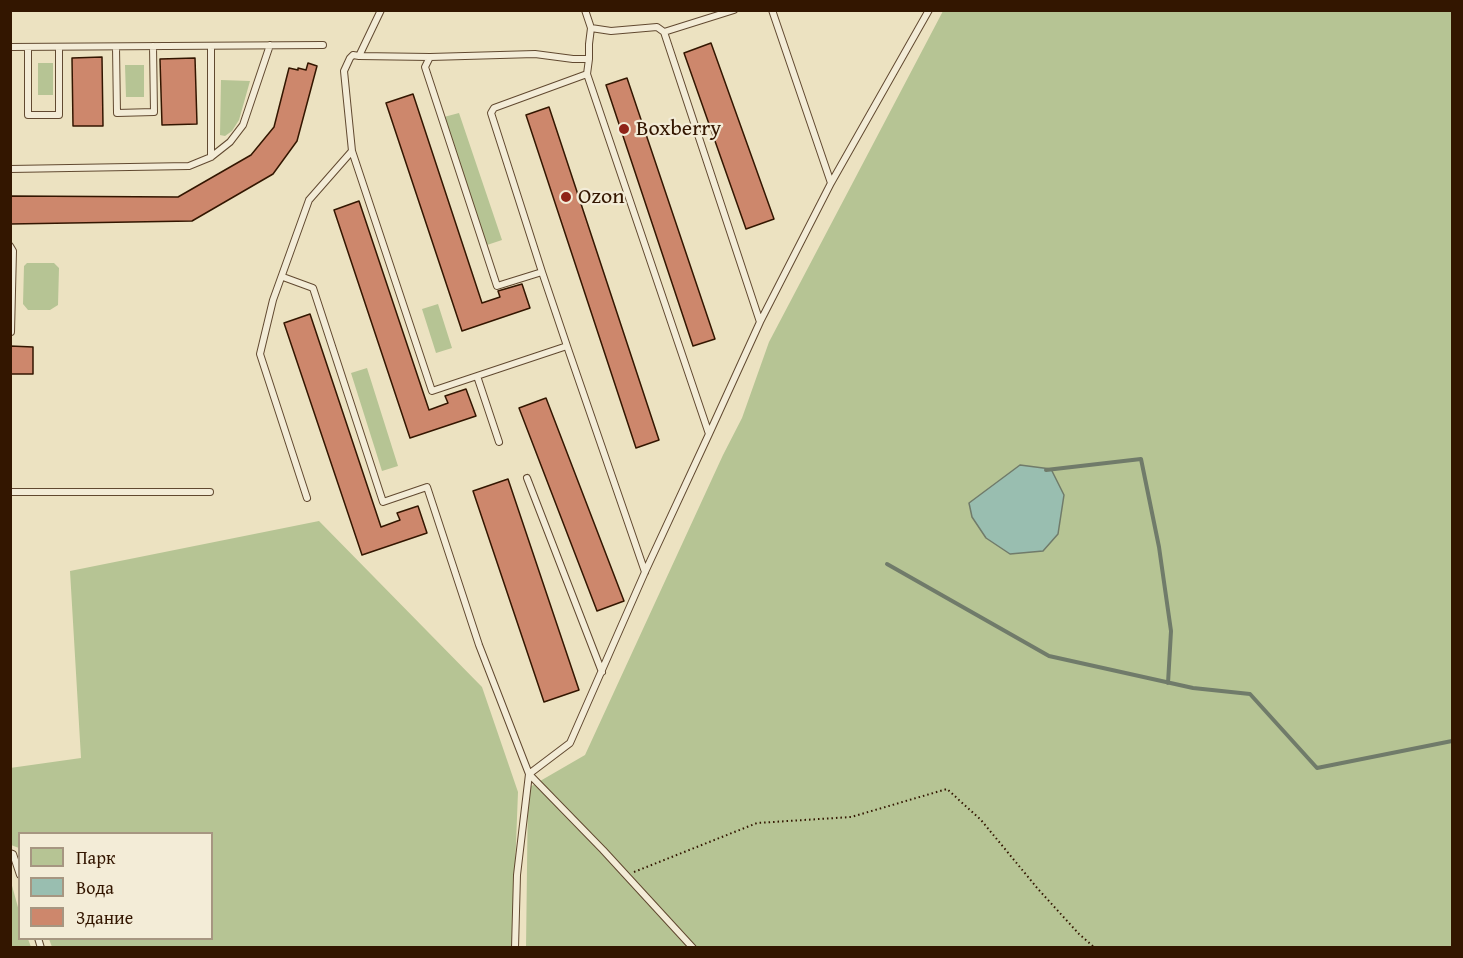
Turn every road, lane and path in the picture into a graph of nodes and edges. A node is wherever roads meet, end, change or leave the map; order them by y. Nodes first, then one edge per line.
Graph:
1 (381, 10) edge
2 (585, 10) edge
3 (734, 10) edge
4 (772, 10) edge
5 (929, 10) edge
6 (591, 28) junction
7 (664, 32) junction
8 (270, 45) junction
9 (323, 45) dead end
10 (116, 46) junction
11 (153, 46) junction
12 (211, 46) junction
13 (10, 47) edge
14 (28, 47) junction
15 (59, 47) junction
16 (359, 56) junction
17 (430, 57) junction
18 (589, 58) junction
19 (587, 75) junction
20 (352, 151) junction
21 (212, 157) junction
22 (10, 169) edge
23 (831, 183) junction
24 (10, 246) edge
25 (542, 272) junction
26 (283, 277) junction
27 (760, 322) junction
28 (12, 332) edge
29 (567, 346) junction
30 (477, 376) junction
31 (709, 434) junction
32 (499, 442) dead end
33 (527, 478) dead end
34 (10, 492) edge
35 (210, 492) dead end
36 (307, 498) dead end
37 (645, 572) junction
38 (602, 672) junction
39 (529, 774) junction
40 (10, 853) edge
41 (18, 869) edge
42 (626, 875) junction
43 (515, 948) edge
44 (693, 948) edge
45 (1095, 948) edge

1 - 16 lane
2 - 6 lane
3 - 7 lane
4 - 23 lane
5 - 23 lane
6 - 7 lane
6 - 18 lane
7 - 27 lane
8 - 9 lane
8 - 12 lane
8 - 21 lane
10 - 11 lane
10 - 11 lane
10 - 15 lane
11 - 12 lane
12 - 21 lane
13 - 14 lane
14 - 15 lane
14 - 15 lane
16 - 17 lane
16 - 20 lane
17 - 18 lane
17 - 25 lane
18 - 19 lane
19 - 25 lane
19 - 31 lane
20 - 26 lane
20 - 30 lane
21 - 22 lane
23 - 27 lane
24 - 28 lane
25 - 29 lane
26 - 36 lane
26 - 39 lane
27 - 31 lane
29 - 30 lane
29 - 37 lane
30 - 32 lane
31 - 37 lane
33 - 38 lane
34 - 35 lane
37 - 38 lane
38 - 39 lane
39 - 42 lane
39 - 43 lane
40 - 41 lane
42 - 44 lane
42 - 45 path

